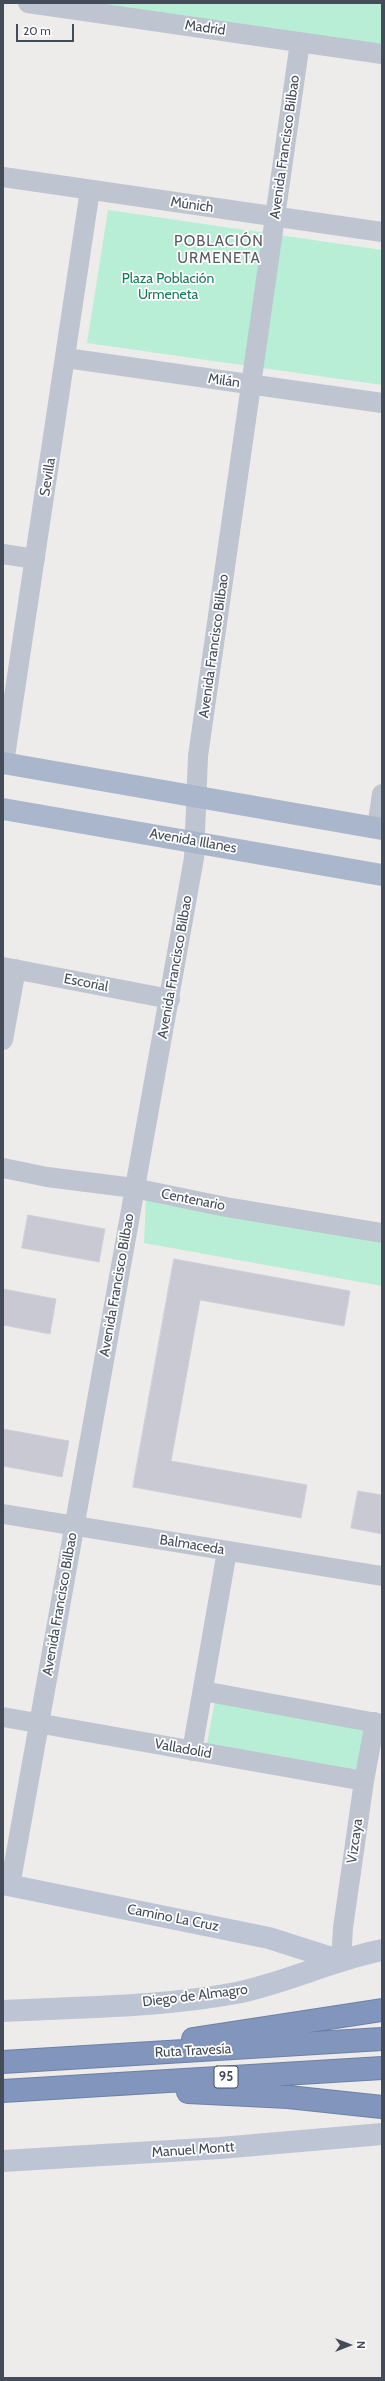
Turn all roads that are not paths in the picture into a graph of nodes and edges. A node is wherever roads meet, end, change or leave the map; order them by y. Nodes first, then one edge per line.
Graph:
1 (28, 3) edge
2 (300, 42) junction
3 (382, 54) edge
4 (3, 177) edge
5 (90, 190) junction
6 (275, 216) junction
7 (382, 232) edge
8 (66, 358) junction
9 (252, 385) junction
10 (382, 403) edge
11 (3, 554) edge
12 (35, 559) junction
13 (3, 763) edge
14 (382, 794) edge
15 (195, 796) junction
16 (3, 809) edge
17 (380, 828) edge
18 (195, 841) junction
19 (382, 874) edge
20 (9, 968) edge
21 (170, 999) junction
22 (4, 1029) edge
23 (3, 1168) edge
24 (134, 1188) junction
25 (382, 1233) edge
26 (3, 1514) edge
27 (74, 1526) junction
28 (227, 1551) junction
29 (382, 1576) edge
30 (202, 1691) junction
31 (3, 1717) edge
32 (379, 1723) edge
33 (39, 1724) junction
34 (192, 1751) junction
35 (364, 1781) junction
36 (7, 1885) edge
37 (382, 1950) edge
38 (341, 1961) junction
39 (382, 2010) edge
40 (3, 2011) edge
41 (382, 2040) edge
42 (89, 2057) junction
43 (3, 2062) edge
44 (382, 2068) edge
45 (71, 2087) junction
46 (3, 2091) edge
47 (382, 2107) edge
48 (382, 2134) edge
49 (3, 2161) edge

1 - 2 street, Madrid
2 - 3 street, Madrid
2 - 6 street, Avenida Francisco Bilbao
4 - 5 street, Múnich
5 - 6 street, Múnich
5 - 8 street, Sevilla
6 - 7 street, Múnich
6 - 9 street, Avenida Francisco Bilbao
8 - 9 street, Milán
8 - 12 street, Sevilla
9 - 10 street, Milán
9 - 15 street, Avenida Francisco Bilbao
11 - 12 street
12 - 13 street, Sevilla
13 - 15 main road
14 - 17 street
15 - 17 main road
15 - 18 street, Avenida Francisco Bilbao
16 - 18 main road, Avenida Illanes
18 - 19 main road, Avenida Illanes
18 - 21 street, Avenida Francisco Bilbao
20 - 21 street, Escorial
20 - 22 street
21 - 24 street, Avenida Francisco Bilbao
23 - 24 street, Centenario
24 - 25 street, Centenario
24 - 27 street, Avenida Francisco Bilbao
26 - 27 street, Balmaceda
27 - 28 street, Balmaceda
27 - 33 street, Avenida Francisco Bilbao
28 - 29 street, Balmaceda
28 - 30 street
30 - 32 street
30 - 34 street
31 - 33 street, Valladolid
32 - 35 street, Vizcaya
33 - 34 street, Valladolid
33 - 36 street, Avenida Francisco Bilbao
34 - 35 street, Valladolid
35 - 38 street, Vizcaya
36 - 38 main road, Camino La Cruz
37 - 38 main road, Diego de Almagro
38 - 40 main road, Diego de Almagro
39 - 42 highway
41 - 42 highway, Ruta Travesía / 95
42 - 43 highway, Ruta Travesía / 95
44 - 45 highway, Ruta Travesía / 95
45 - 46 highway, Ruta Travesía / 95
45 - 47 highway
48 - 49 main road, Manuel Montt

